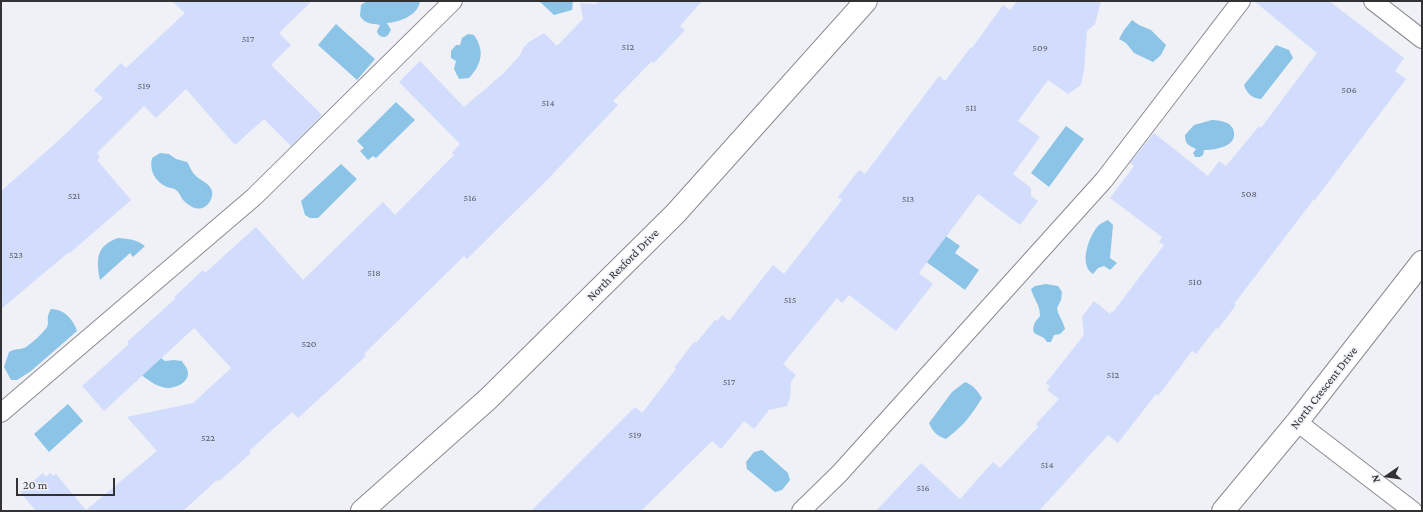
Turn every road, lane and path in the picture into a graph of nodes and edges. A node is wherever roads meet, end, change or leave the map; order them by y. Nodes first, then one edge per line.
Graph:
1 (453, 1) edge
2 (866, 1) edge
3 (1241, 1) edge
4 (1373, 1) edge
5 (1422, 38) edge
6 (1422, 262) edge
7 (1, 413) edge
8 (1297, 422) junction
9 (362, 511) edge
10 (801, 511) edge
11 (1223, 511) edge
12 (1413, 511) edge

1 - 7 lane
2 - 9 street, North Rexford Drive
3 - 10 lane
4 - 5 lane
6 - 8 street, North Crescent Drive
8 - 11 street, North Crescent Drive
8 - 12 lane

